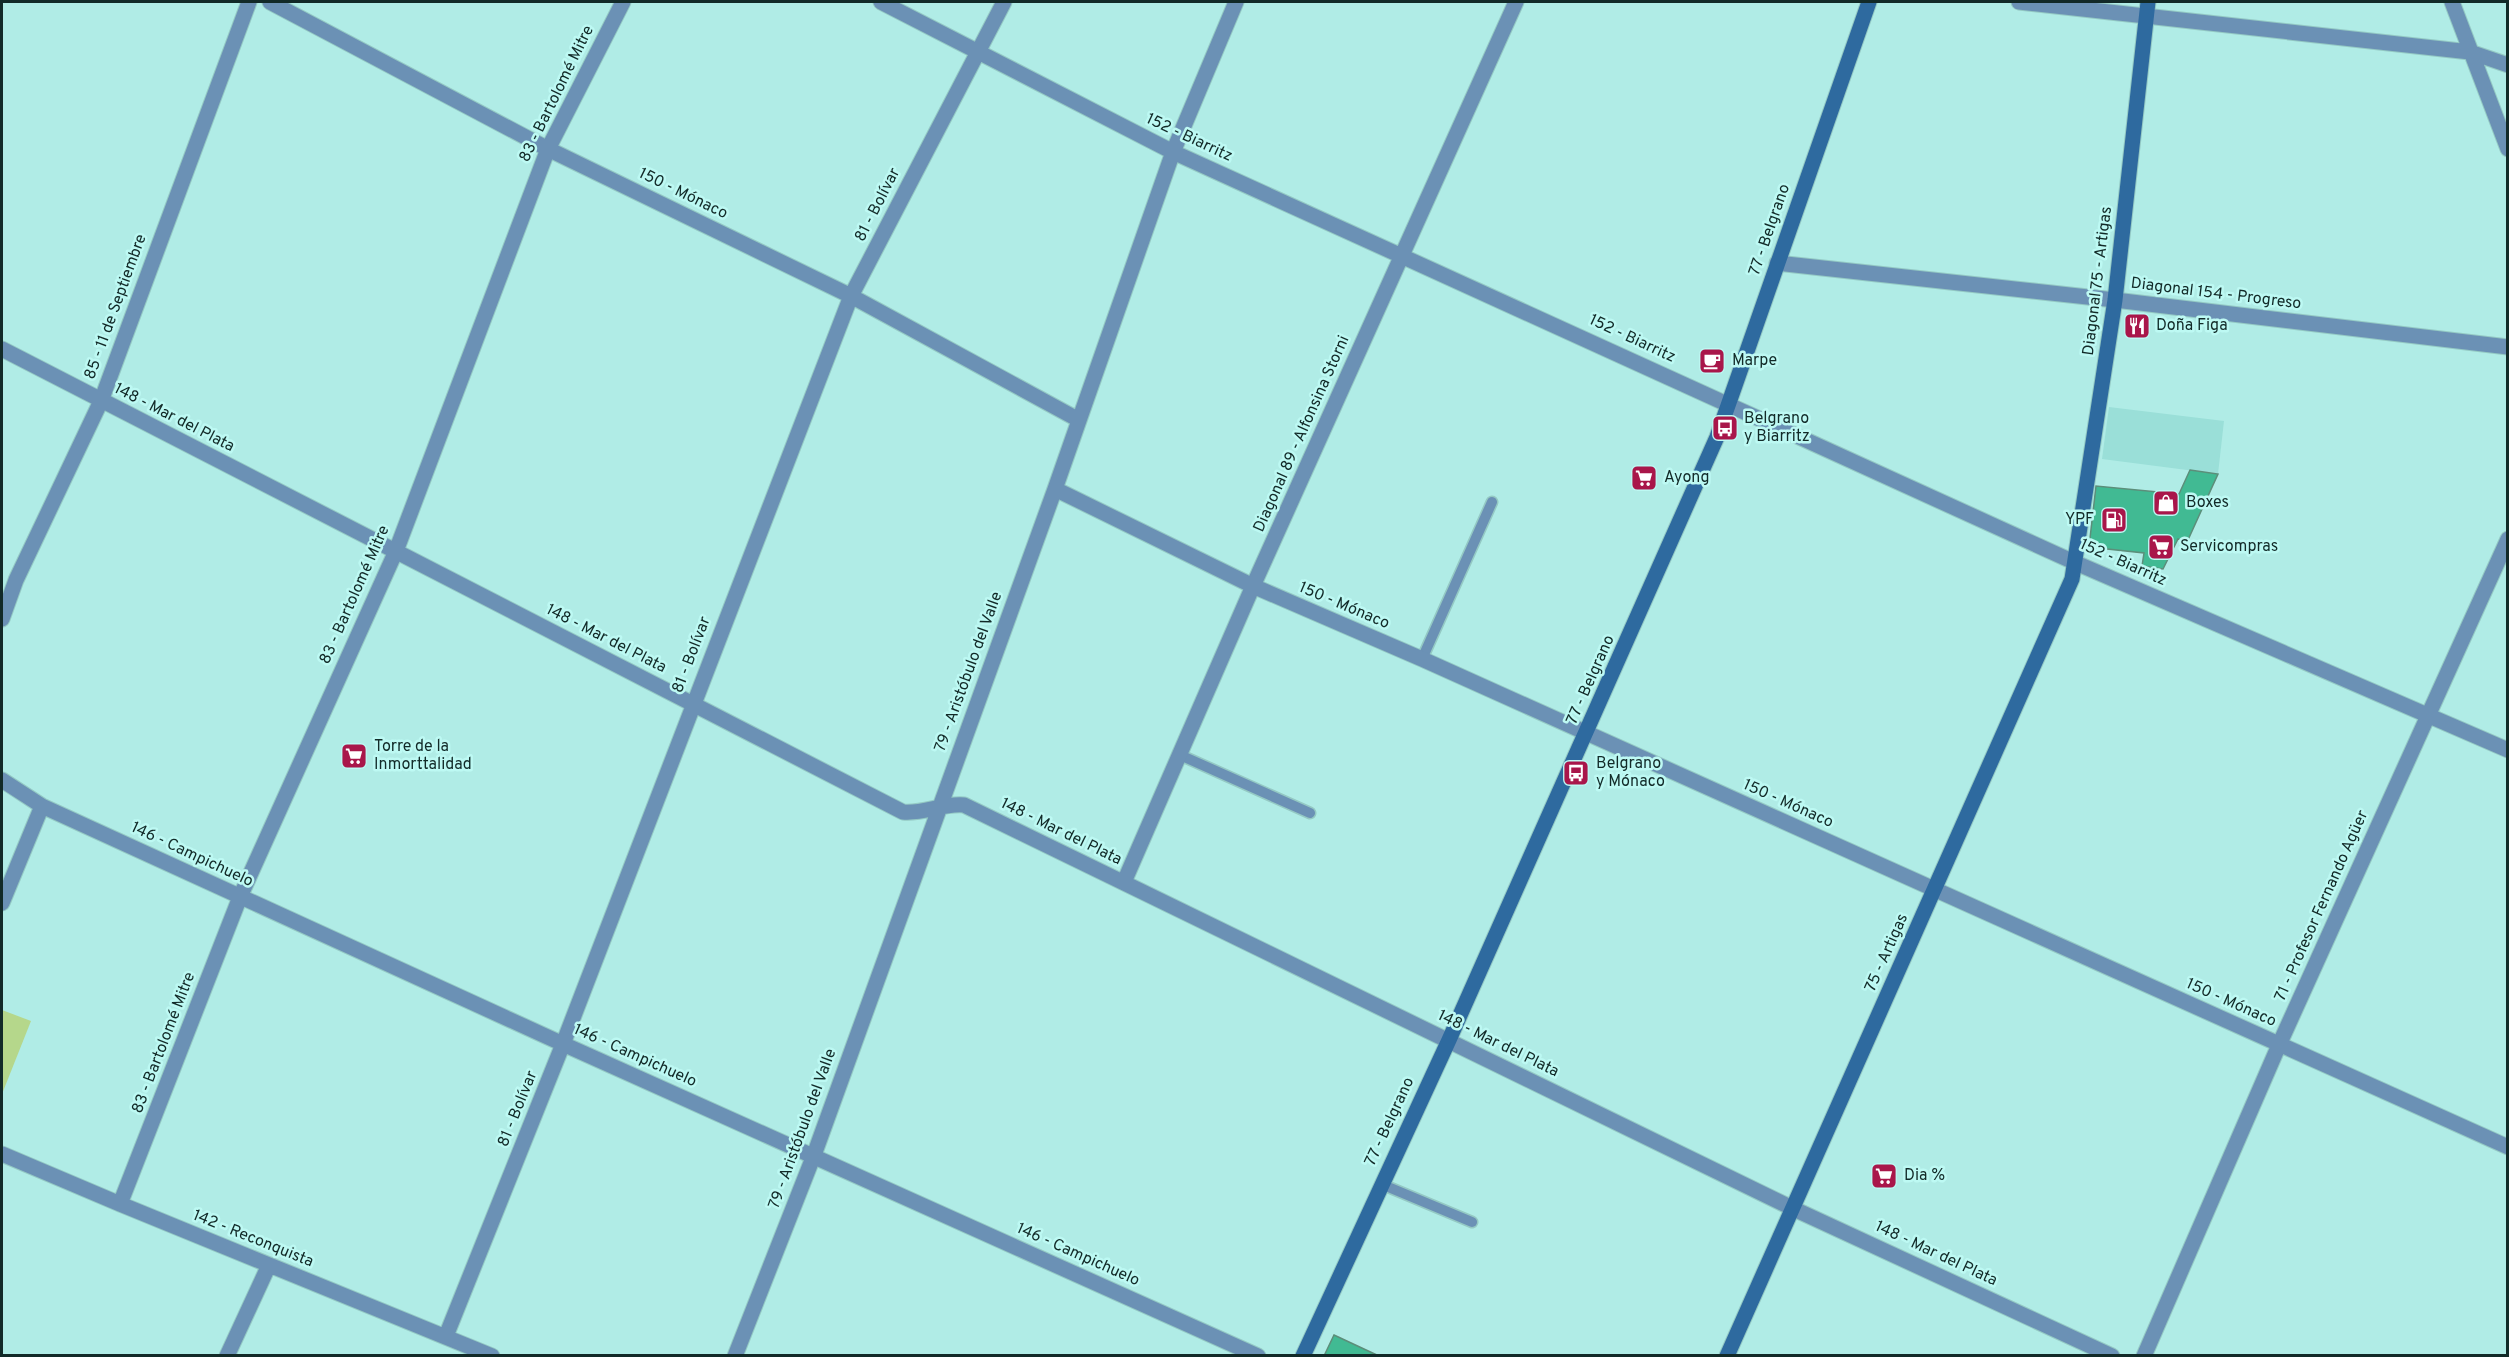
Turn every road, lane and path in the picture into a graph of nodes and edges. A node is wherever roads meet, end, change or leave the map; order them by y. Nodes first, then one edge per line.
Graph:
1 (249, 2) edge
2 (270, 2) edge
3 (623, 2) edge
4 (881, 2) edge
5 (1004, 2) edge
6 (1236, 2) edge
7 (1516, 2) edge
8 (1869, 2) edge
9 (2019, 2) edge
10 (2452, 2) edge
11 (2147, 9) edge
12 (978, 51) junction
13 (2470, 52) junction
14 (2508, 65) edge
15 (548, 149) junction
16 (2508, 149) edge
17 (1173, 152) junction
18 (1401, 254) junction
19 (1777, 263) junction
20 (852, 296) junction
21 (2115, 300) junction
22 (2508, 347) edge
23 (2, 349) edge
24 (100, 401) junction
25 (1730, 404) junction
26 (1079, 420) junction
27 (1055, 489) junction
28 (1492, 502) dead end
29 (2508, 539) edge
30 (396, 551) junction
31 (2076, 563) junction
32 (1254, 586) junction
33 (2, 619) edge
34 (1422, 659) junction
35 (693, 704) junction
36 (2428, 716) junction
37 (1587, 734) junction
38 (2508, 750) edge
39 (1179, 755) junction
40 (2, 780) edge
41 (42, 806) junction
42 (939, 807) junction
43 (1310, 813) dead end
44 (1124, 882) junction
45 (1935, 889) junction
46 (240, 897) junction
47 (2, 903) edge
48 (1449, 1040) junction
49 (563, 1044) junction
50 (2279, 1045) junction
51 (2508, 1147) edge
52 (2, 1154) edge
53 (814, 1155) junction
54 (1381, 1184) junction
55 (120, 1204) junction
56 (1794, 1209) junction
57 (1472, 1222) dead end
58 (268, 1265) junction
59 (446, 1336) junction
60 (227, 1356) edge
61 (492, 1356) edge
62 (735, 1356) edge
63 (1258, 1356) edge
64 (1302, 1356) edge
65 (1727, 1356) edge
66 (2112, 1356) edge
67 (2144, 1356) edge

1 - 24 street, 85 - 11 de Septiembre
2 - 15 street, 150 - Mónaco
3 - 15 street, 83 - Bartolomé Mitre
4 - 12 street, 152 - Biarritz
5 - 12 street, 81 - Bolívar
6 - 17 street, 79 - Aristóbulo del Valle
7 - 18 street, Diagonal 89 - Alfonsina Storni
8 - 19 street, 77 - Belgrano
9 - 11 street
10 - 13 street
11 - 13 street
11 - 21 street, Diagonal 75 - Artigas
12 - 17 street, 152 - Biarritz
12 - 20 street, 81 - Bolívar
13 - 14 street
13 - 16 street
15 - 20 street, 150 - Mónaco
15 - 30 street, 83 - Bartolomé Mitre
17 - 18 street, 152 - Biarritz
17 - 26 street, 79 - Aristóbulo del Valle
18 - 25 street, 152 - Biarritz
18 - 32 street, Diagonal 89 - Alfonsina Storni
19 - 21 street, Diagonal 154 - Progreso
19 - 25 street, 77 - Belgrano
20 - 26 street, 150 - Mónaco
20 - 35 street, 81 - Bolívar
21 - 22 street, Diagonal 154 - Progreso
21 - 31 street, Diagonal 75 - Artigas
23 - 24 street, 148 - Mar del Plata
24 - 30 street, 148 - Mar del Plata
24 - 33 street, 85 - 11 de Septiembre
25 - 31 street, 152 - Biarritz
25 - 37 street, 77 - Belgrano
26 - 27 street, 79 - Aristóbulo del Valle
27 - 32 street, 150 - Mónaco
27 - 42 street, 79 - Aristóbulo del Valle
28 - 34 lane
29 - 36 street, 71 - Profesor Fernando Agüer
30 - 35 street, 148 - Mar del Plata
30 - 46 street, 83 - Bartolomé Mitre
31 - 36 street, 152 - Biarritz
31 - 45 street, 75 - Artigas
32 - 34 street, 150 - Mónaco
32 - 39 street, Diagonal 89 - Alfonsina Storni
34 - 37 street, 150 - Mónaco
35 - 42 street, 148 - Mar del Plata
35 - 49 street, 81 - Bolívar
36 - 38 street, 152 - Biarritz
36 - 50 street, 71 - Profesor Fernando Agüer
37 - 45 street, 150 - Mónaco
37 - 48 street, 77 - Belgrano
39 - 43 lane
39 - 44 street, Diagonal 89 - Alfonsina Storni
40 - 41 street, 146 - Campichuelo
41 - 46 street, 146 - Campichuelo
41 - 47 street
42 - 44 street, 148 - Mar del Plata
42 - 53 street, 79 - Aristóbulo del Valle
44 - 48 street, 148 - Mar del Plata
45 - 50 street, 150 - Mónaco
45 - 56 street, 75 - Artigas
46 - 49 street, 146 - Campichuelo
46 - 55 street, 83 - Bartolomé Mitre
48 - 54 street, 77 - Belgrano
48 - 56 street, 148 - Mar del Plata
49 - 53 street, 146 - Campichuelo
49 - 59 street, 81 - Bolívar
50 - 51 street, 150 - Mónaco
50 - 67 street, 71 - Profesor Fernando Agüer
52 - 55 street, 142 - Reconquista
53 - 62 street, 79 - Aristóbulo del Valle
53 - 63 street, 146 - Campichuelo
54 - 57 lane
54 - 64 street, 77 - Belgrano
55 - 58 street, 142 - Reconquista
56 - 65 street, 75 - Artigas
56 - 66 street, 148 - Mar del Plata
58 - 59 street, 142 - Reconquista
58 - 60 street
59 - 61 street, 142 - Reconquista

